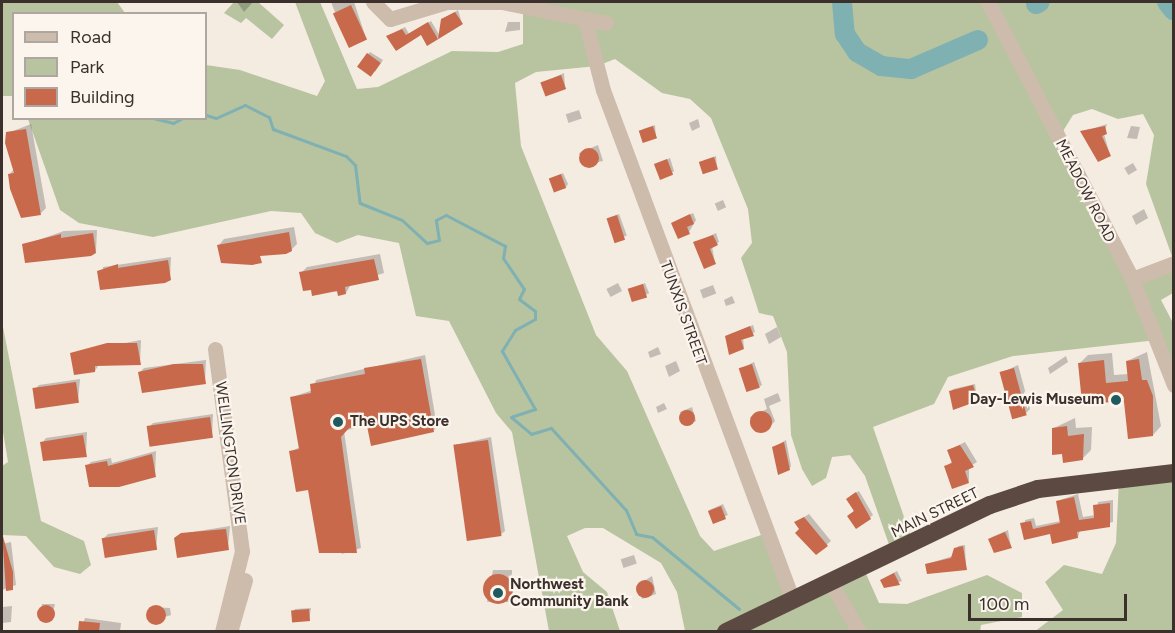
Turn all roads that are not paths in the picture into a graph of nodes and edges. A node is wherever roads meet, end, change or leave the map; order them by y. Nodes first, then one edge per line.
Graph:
1 (373, 2) edge
2 (447, 2) edge
3 (988, 2) edge
4 (585, 20) junction
5 (606, 23) dead end
6 (1173, 263) edge
7 (1132, 279) junction
8 (215, 349) dead end
9 (1173, 385) edge
10 (1173, 473) edge
11 (242, 558) junction
12 (831, 583) junction
13 (793, 602) junction
14 (222, 632) edge
15 (230, 632) edge
16 (726, 632) edge
17 (858, 632) edge

1 - 2 street
2 - 4 street
3 - 7 street, MEADOW ROAD
4 - 5 street
4 - 13 street, TUNXIS STREET
6 - 7 street
7 - 9 street, MEADOW ROAD
8 - 11 street, WELLINGTON DRIVE
10 - 12 highway, MAIN STREET
11 - 14 street, WELLINGTON DRIVE
11 - 15 street, WELLINGTON DRIVE
12 - 13 highway, MAIN STREET
12 - 17 street
13 - 16 highway, MAIN STREET

